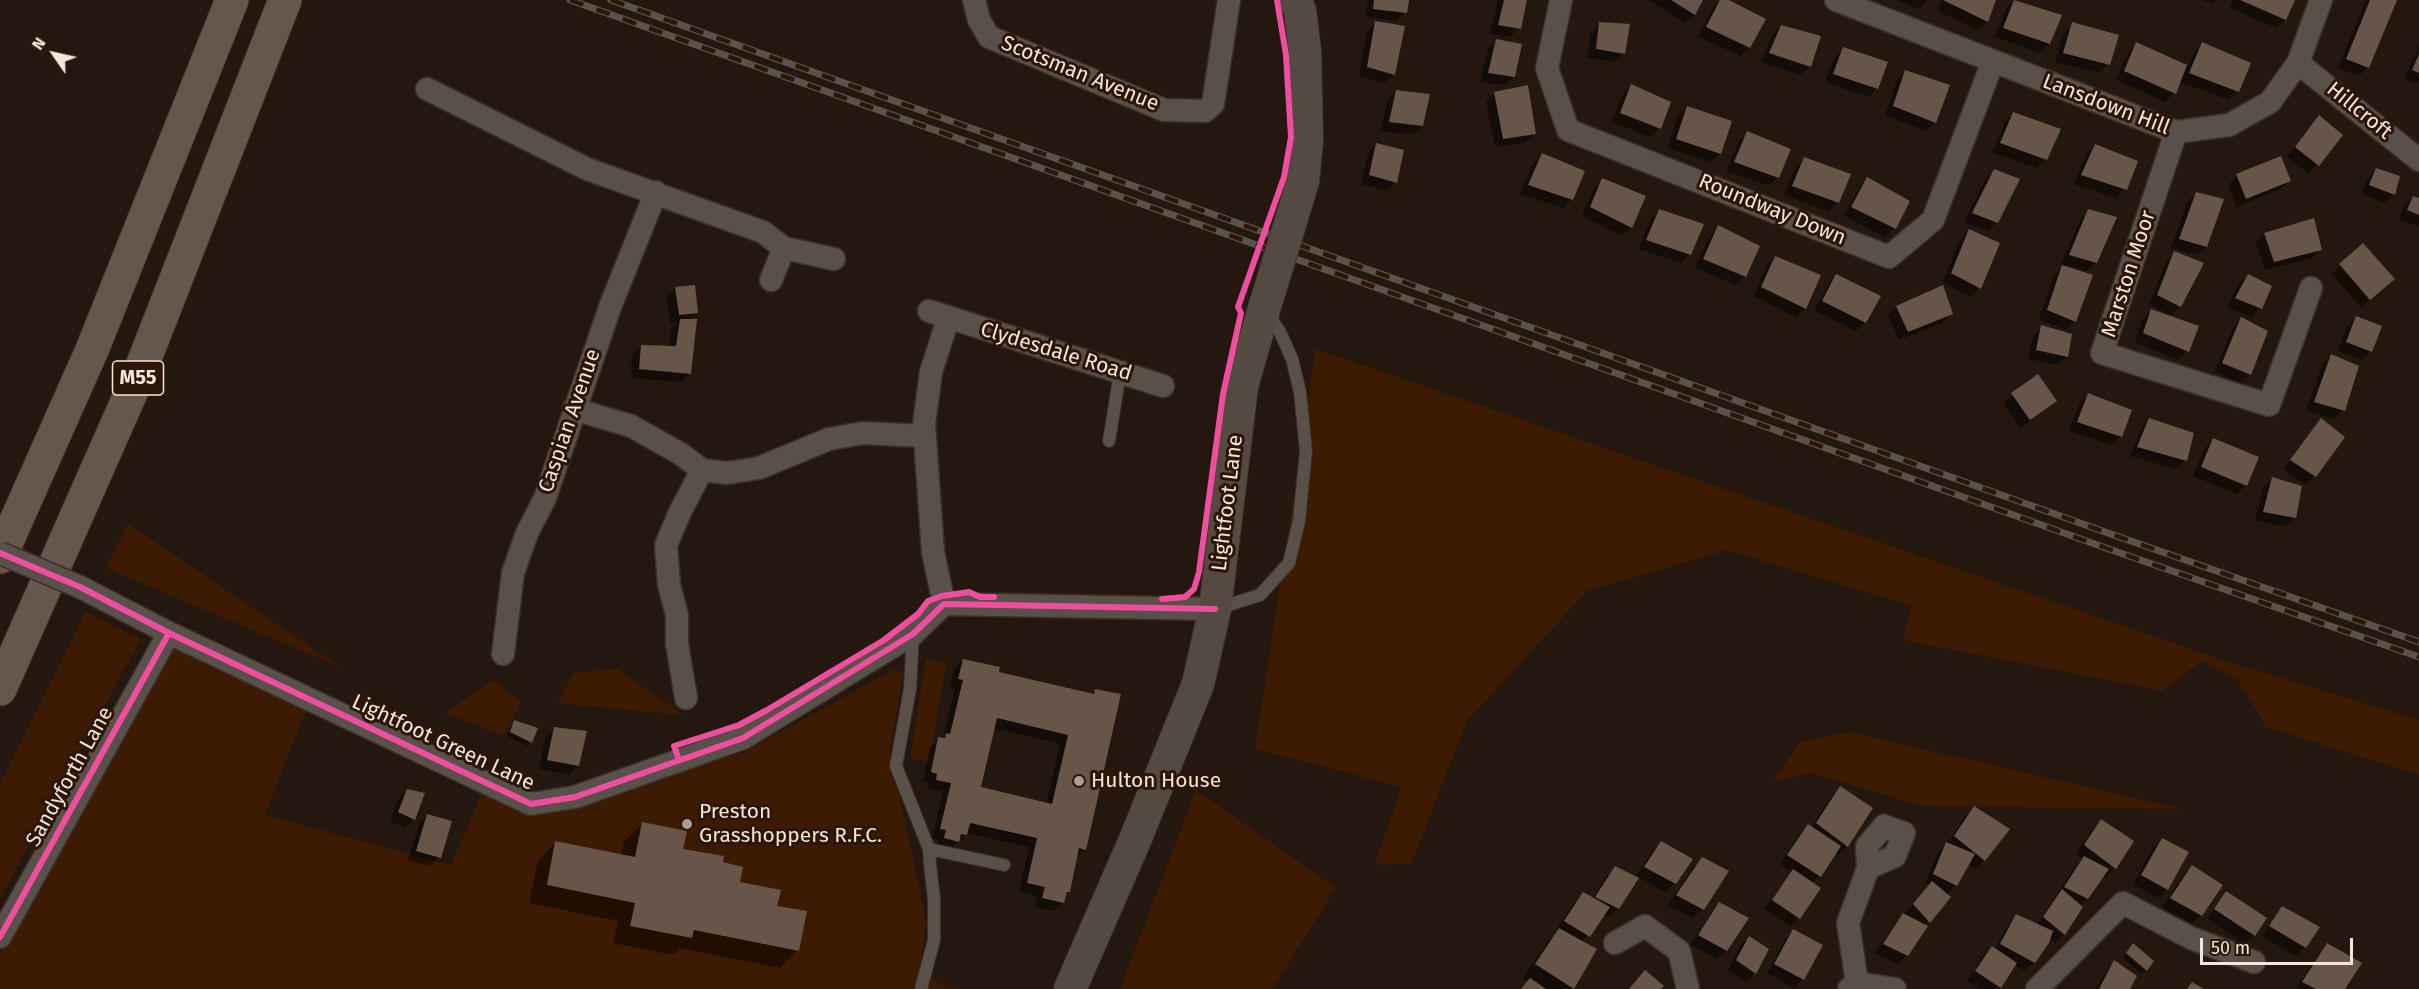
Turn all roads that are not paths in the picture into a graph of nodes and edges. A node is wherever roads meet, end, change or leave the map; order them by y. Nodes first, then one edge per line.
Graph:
1 (232, 0) edge
2 (285, 0) edge
3 (974, 0) edge
4 (1228, 0) edge
5 (1296, 0) edge
6 (1561, 0) edge
7 (1836, 0) edge
8 (2321, 0) edge
9 (1993, 61) junction
10 (2298, 63) junction
11 (427, 89) dead end
12 (2176, 132) junction
13 (2419, 160) edge
14 (656, 192) junction
15 (784, 248) junction
16 (834, 259) dead end
17 (771, 280) dead end
18 (2311, 288) dead end
19 (1264, 309) junction
20 (1120, 373) junction
21 (1163, 386) dead end
22 (574, 409) junction
23 (924, 436) junction
24 (1109, 441) dead end
25 (702, 470) junction
26 (0, 555) edge
27 (944, 604) junction
28 (1215, 609) junction
29 (169, 633) junction
30 (913, 634) junction
31 (503, 654) dead end
32 (0, 689) edge
33 (686, 698) dead end
34 (929, 849) junction
35 (1004, 865) dead end
36 (1869, 868) dead end
37 (0, 937) edge
38 (1615, 944) dead end
39 (2254, 962) dead end
40 (1853, 986) edge
41 (921, 989) edge
42 (1070, 989) edge
43 (1688, 989) edge
44 (1895, 989) edge
45 (2037, 989) edge

1 - 26 highway, M55
2 - 32 highway, M55
3 - 4 street, Scotsman Avenue
5 - 19 main road, Lightfoot Lane, bridge
6 - 9 street, Roundway Down
7 - 9 street, Lansdown Hill
8 - 10 street, Lansdown Hill
9 - 12 street, Lansdown Hill
10 - 12 street, Lansdown Hill
10 - 13 street, Hillcroft
11 - 14 street
12 - 18 street, Marston Moor
14 - 15 street
14 - 22 street, Caspian Avenue
15 - 16 street
15 - 17 street
19 - 28 main road, Lightfoot Lane
19 - 28 lane
20 - 21 street, Clydesdale Road
20 - 23 street, Clydesdale Road
20 - 24 lane
22 - 25 street
22 - 31 street, Caspian Avenue
23 - 25 street
23 - 27 street, Clydesdale Road
25 - 33 street
26 - 29 street, Lightfoot Green Lane, bridge
27 - 28 street
27 - 30 street, Lightfoot Green Lane
28 - 42 main road, Lightfoot Lane
29 - 30 street, Lightfoot Green Lane
29 - 37 street, Sandyforth Lane
30 - 34 lane
34 - 35 lane
34 - 41 lane
36 - 40 street
38 - 43 street
39 - 45 street
40 - 44 street

